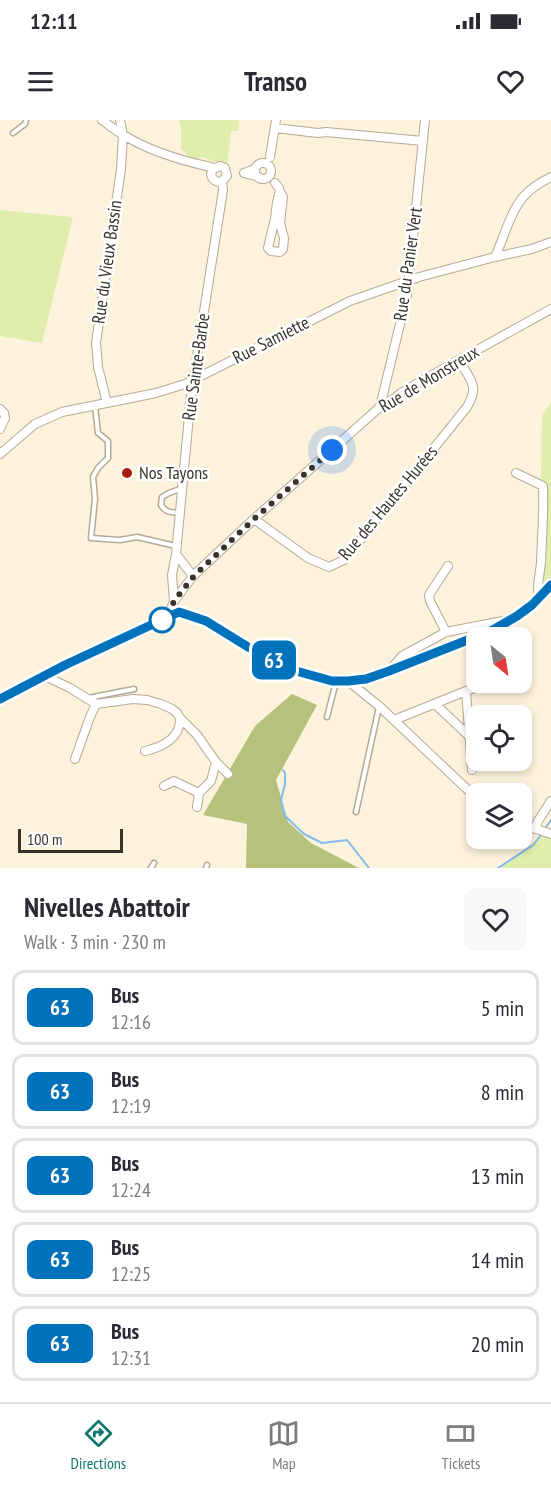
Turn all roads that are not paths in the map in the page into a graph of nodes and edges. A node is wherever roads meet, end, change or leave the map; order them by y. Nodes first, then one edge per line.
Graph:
1 (26, 120) edge
2 (102, 120) edge
3 (120, 120) edge
4 (425, 120) edge
5 (276, 124) edge
6 (13, 134) dead end
7 (123, 135) junction
8 (423, 141) junction
9 (270, 157) junction
10 (258, 166) junction
11 (244, 173) junction
12 (266, 174) junction
13 (551, 177) edge
14 (225, 178) junction
15 (280, 192) junction
16 (551, 242) edge
17 (495, 257) junction
18 (410, 280) junction
19 (551, 309) edge
20 (459, 360) junction
21 (193, 380) junction
22 (107, 403) junction
23 (95, 405) junction
24 (380, 407) junction
25 (0, 409) edge
26 (0, 429) edge
27 (0, 454) edge
28 (516, 473) dead end
29 (182, 489) junction
30 (180, 513) junction
31 (254, 519) junction
32 (176, 550) junction
33 (448, 566) dead end
34 (194, 576) junction
35 (551, 585) edge
36 (539, 599) junction
37 (174, 601) junction
38 (168, 617) junction
39 (513, 619) junction
40 (446, 632) junction
41 (389, 671) junction
42 (45, 676) junction
43 (336, 681) junction
44 (348, 681) junction
45 (134, 688) dead end
46 (466, 691) edge
47 (88, 698) junction
48 (0, 699) edge
49 (96, 704) junction
50 (435, 704) junction
51 (379, 706) junction
52 (327, 717) dead end
53 (180, 718) junction
54 (394, 720) junction
55 (466, 733) edge
56 (145, 751) dead end
57 (75, 759) dead end
58 (216, 762) junction
59 (228, 774) dead end
60 (164, 786) dead end
61 (466, 788) edge
62 (199, 793) junction
63 (551, 801) edge
64 (197, 807) dead end
65 (356, 812) dead end
66 (532, 828) edge
67 (535, 829) junction
68 (551, 834) edge
69 (154, 862) dead end
70 (151, 868) edge

1 - 6 lane
2 - 7 street
3 - 7 street, Rue du Vieux Bassin
4 - 8 street, Rue du Panier Vert
5 - 8 street
5 - 9 street
7 - 14 street
7 - 22 street, Rue du Vieux Bassin
8 - 18 street, Rue du Panier Vert
9 - 10 street
9 - 12 street
10 - 11 street
10 - 12 street
10 - 12 street
11 - 12 street
11 - 14 street
12 - 15 street
13 - 17 street
14 - 21 street, Rue Sainte-Barbe
15 - 15 street
16 - 17 street, Rue Samiette
17 - 18 street, Rue Samiette
18 - 21 street, Rue Samiette
18 - 24 street, Rue du Panier Vert
19 - 20 street, Rue de Monstreux
20 - 24 street, Rue de Monstreux
20 - 31 street, Rue des Hautes Hurées
21 - 22 street, Rue Samiette
21 - 29 street, Rue Sainte-Barbe
22 - 23 street, Rue Samiette
23 - 27 street, Rue Samiette
23 - 32 lane
24 - 31 street, Rue de Monstreux
25 - 26 street
28 - 36 street
29 - 30 street, Rue Sainte-Barbe
29 - 30 lane
30 - 32 street, Rue Sainte-Barbe
31 - 34 street, Rue de Monstreux
32 - 34 street
32 - 37 street, Rue Sainte-Barbe
33 - 40 street
34 - 37 street, Rue de Monstreux
35 - 36 street
36 - 39 street
37 - 38 street, Rue de Monstreux
38 - 42 street
38 - 43 street
39 - 40 street
39 - 41 street
40 - 41 street
41 - 44 street
42 - 47 street
42 - 48 street
43 - 44 street
43 - 52 lane
44 - 51 street
45 - 47 lane
46 - 50 street
47 - 49 street
49 - 53 street
49 - 57 street
50 - 54 street
50 - 55 street
51 - 54 street
51 - 65 lane
53 - 56 street
53 - 58 street
54 - 61 street
58 - 59 street
58 - 62 street
60 - 62 street
62 - 64 street
63 - 67 street
66 - 67 street
67 - 68 street
69 - 70 lane

